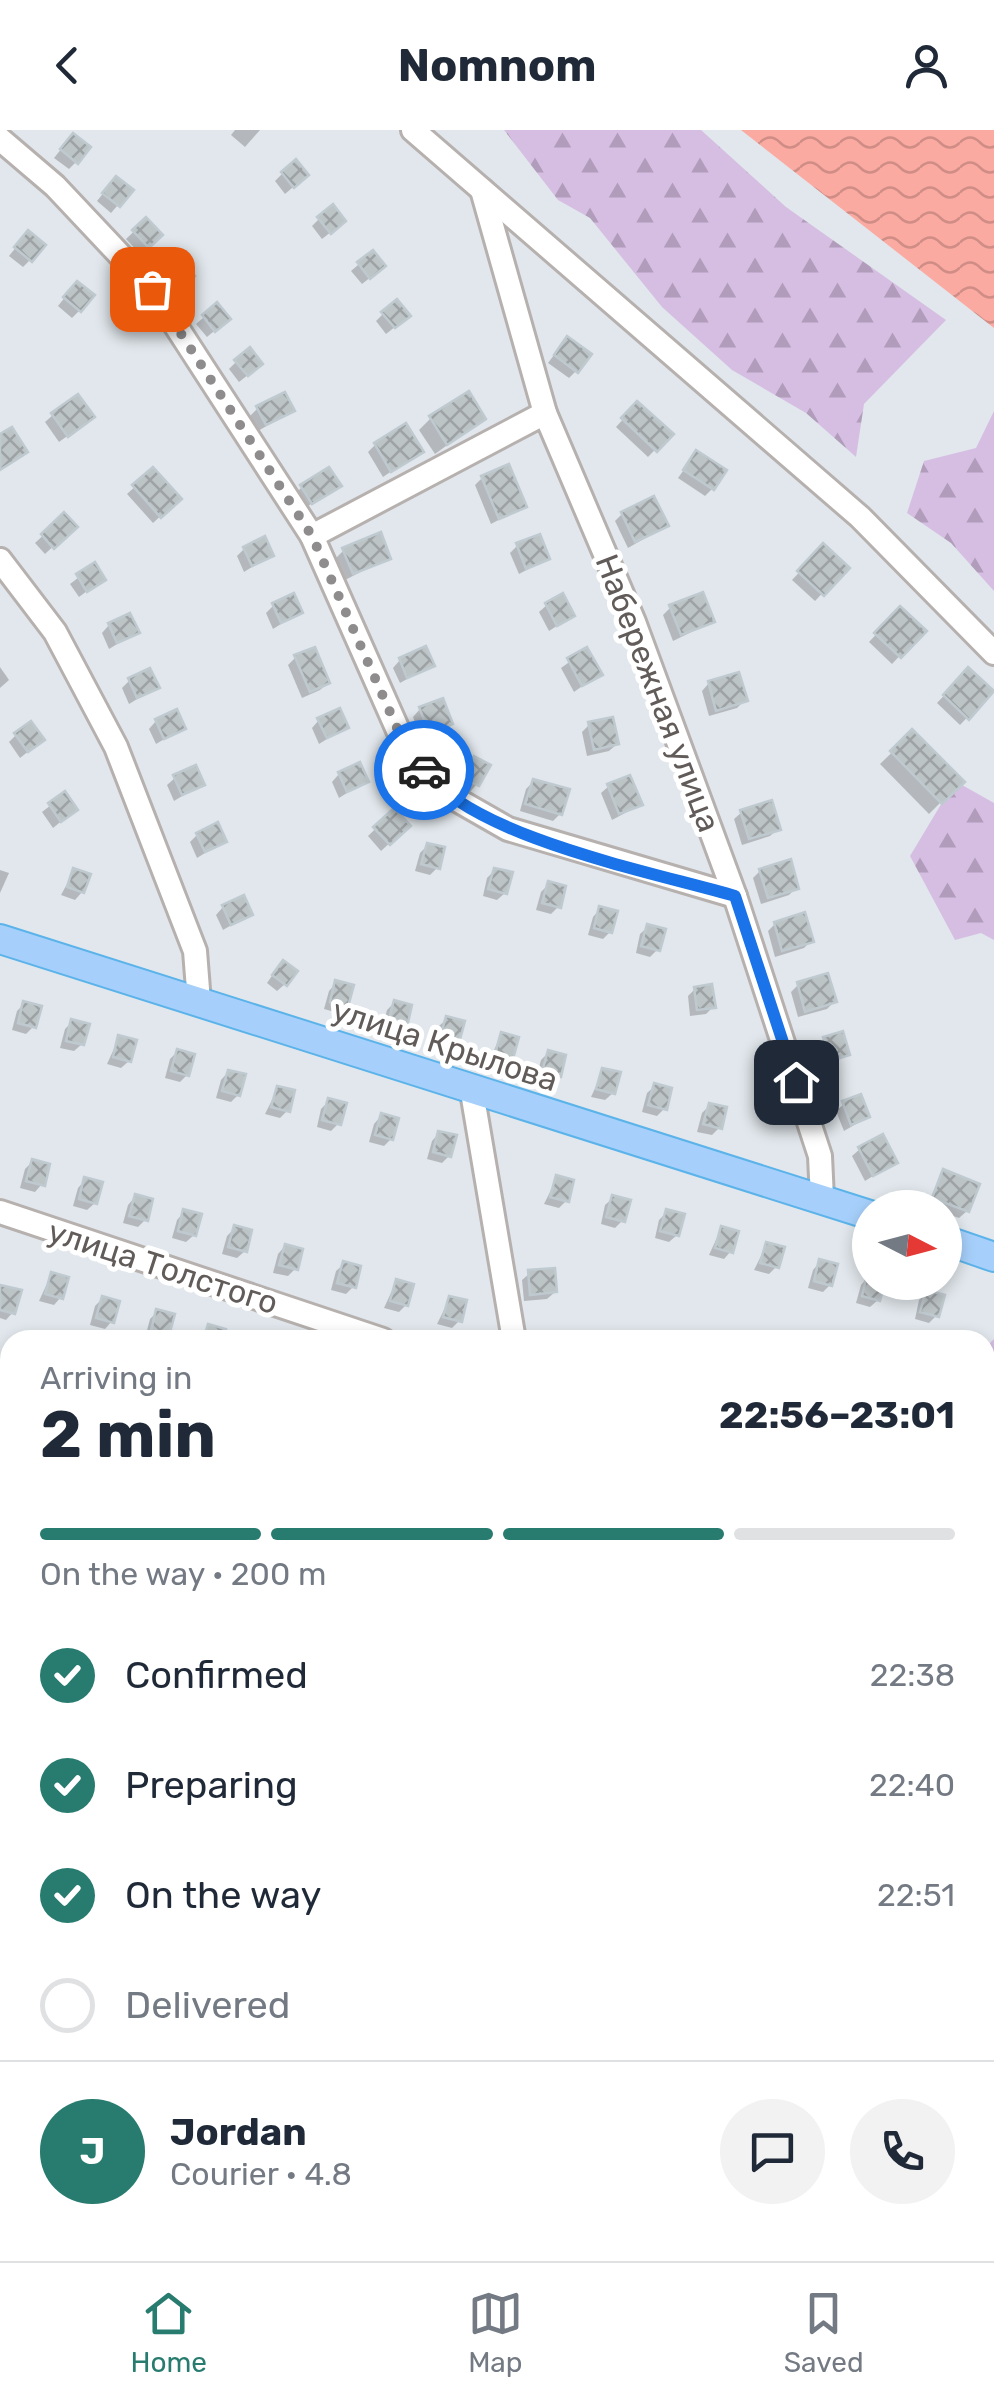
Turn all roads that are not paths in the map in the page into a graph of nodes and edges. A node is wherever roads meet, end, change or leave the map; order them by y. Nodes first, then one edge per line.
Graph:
1 (413, 130) edge
2 (0, 139) edge
3 (482, 190) junction
4 (545, 412) junction
5 (312, 536) junction
6 (0, 560) edge
7 (994, 653) edge
8 (735, 896) junction
9 (0, 939) edge
10 (199, 1002) junction
11 (472, 1092) junction
12 (822, 1198) junction
13 (852, 1209) edge
14 (0, 1212) edge
15 (962, 1246) edge
16 (994, 1257) edge
17 (354, 1330) edge
18 (512, 1330) edge

1 - 3 street
2 - 5 street
3 - 4 street, Набережная улица
3 - 7 street
4 - 5 street
4 - 8 street, Набережная улица
5 - 8 street
6 - 10 street
8 - 12 street, Набережная улица
9 - 10 main road, улица Крылова
10 - 11 main road, улица Крылова
11 - 12 main road, улица Крылова
11 - 18 street
12 - 13 main road, улица Крылова
14 - 17 street, улица Толстого
15 - 16 main road

